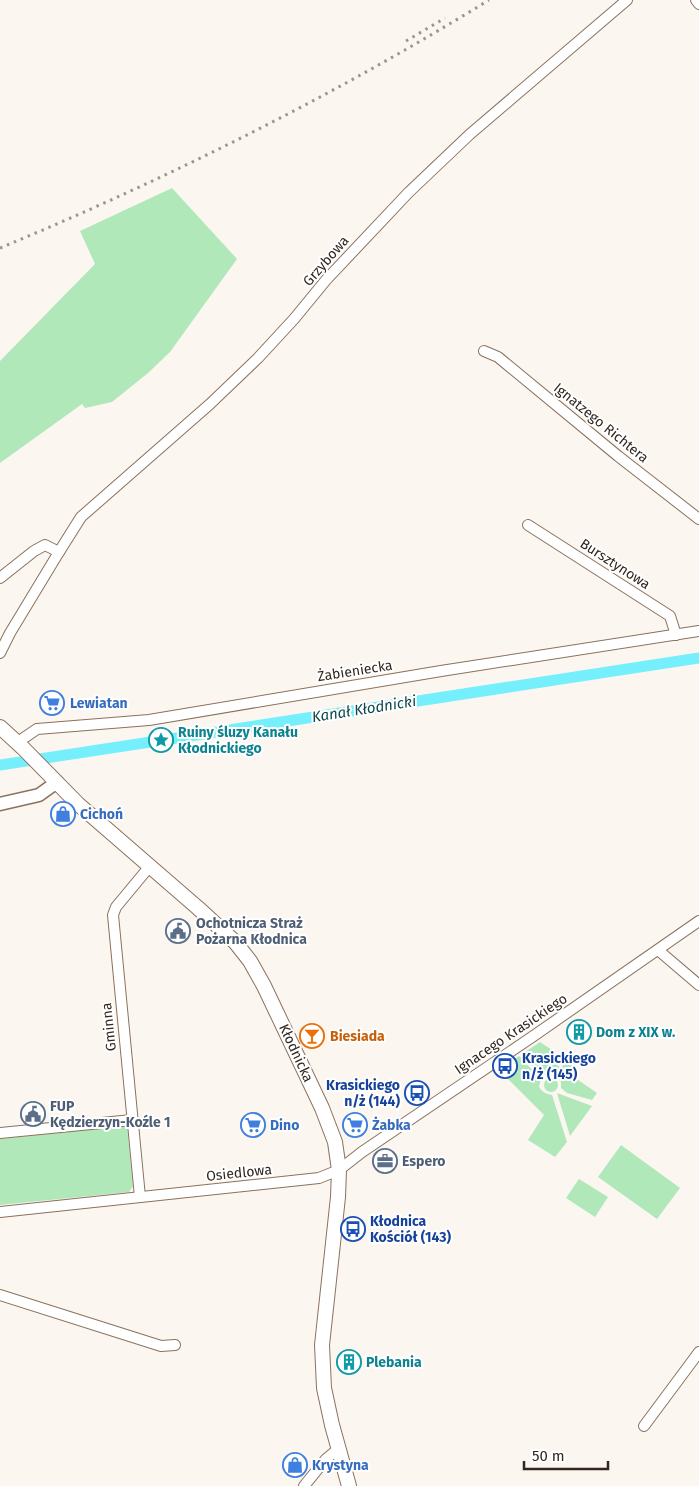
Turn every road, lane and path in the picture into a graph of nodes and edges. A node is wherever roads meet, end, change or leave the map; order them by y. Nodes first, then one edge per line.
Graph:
1 (627, 0) edge
2 (696, 0) edge
3 (699, 4) edge
4 (484, 350) dead end
5 (699, 519) edge
6 (528, 525) dead end
7 (59, 552) junction
8 (0, 578) edge
9 (699, 631) edge
10 (676, 635) junction
11 (0, 653) edge
12 (0, 727) edge
13 (20, 745) junction
14 (57, 782) junction
15 (0, 804) edge
16 (150, 866) junction
17 (699, 922) edge
18 (658, 950) junction
19 (699, 985) edge
20 (132, 1120) junction
21 (0, 1133) edge
22 (339, 1170) junction
23 (140, 1197) junction
24 (0, 1212) edge
25 (0, 1295) edge
26 (175, 1345) dead end
27 (699, 1352) edge
28 (644, 1426) dead end
29 (338, 1450) junction
30 (304, 1486) edge
31 (349, 1486) edge

1 - 7 street, Grzybowa
2 - 3 street
4 - 5 street, Ignatzego Richtera
6 - 10 street, Bursztynowa
7 - 8 street
7 - 11 street, Grzybowa
9 - 10 street, Żabieniecka
10 - 13 street, Żabieniecka
12 - 13 main road, Kłodnicka
13 - 14 main road, Kłodnicka
14 - 15 street
14 - 16 main road, Kłodnicka
16 - 20 street, Gminna
16 - 22 main road, Kłodnicka
17 - 18 street, Ignacego Krasickiego
18 - 19 street
18 - 22 street, Ignacego Krasickiego
20 - 21 street
20 - 23 street, Gminna
22 - 23 street, Osiedlowa
22 - 29 main road, Kłodnicka
23 - 24 street, Osiedlowa
25 - 26 street
27 - 28 street
29 - 30 street
29 - 31 main road, Kłodnicka

